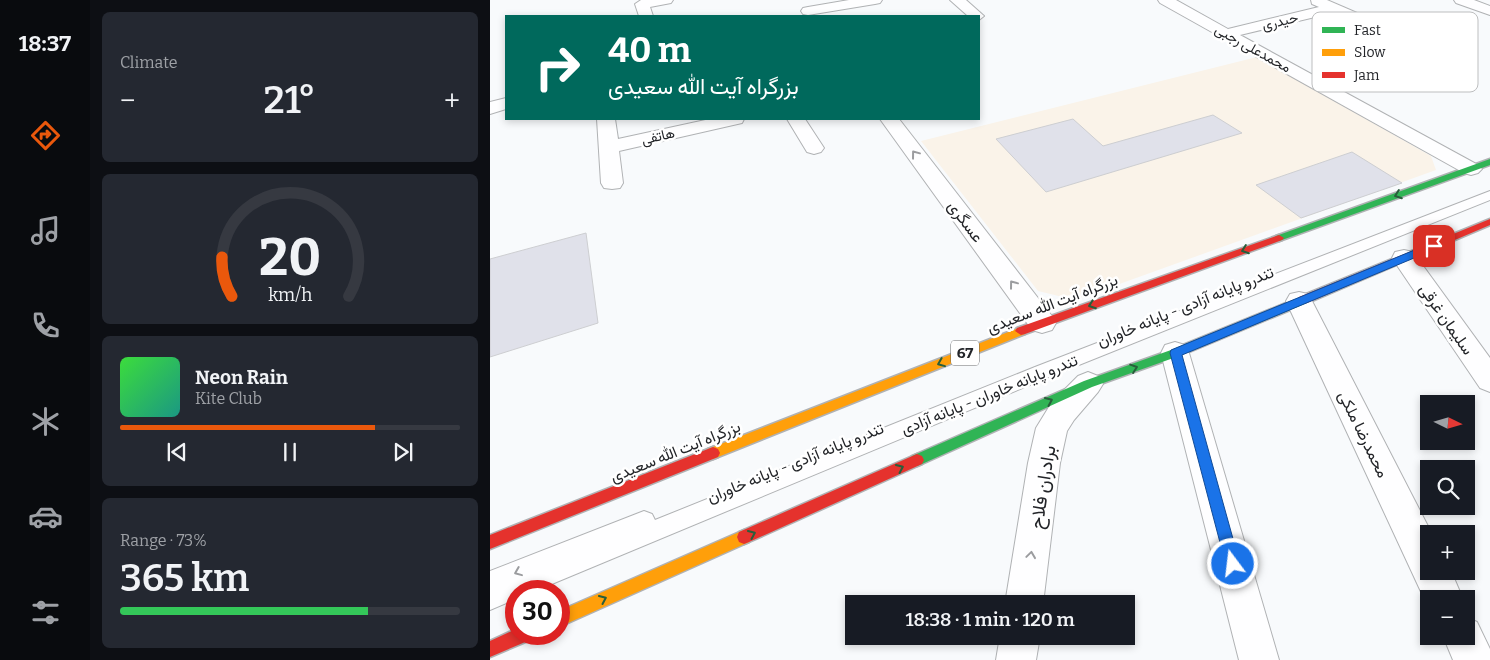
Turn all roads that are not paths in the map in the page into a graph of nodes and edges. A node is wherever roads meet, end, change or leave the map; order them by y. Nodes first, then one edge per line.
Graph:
1 (662, 0) edge
2 (666, 0) edge
3 (875, 0) edge
4 (958, 0) edge
5 (1165, 0) edge
6 (1315, 0) edge
7 (1461, 0) edge
8 (1334, 8) junction
9 (806, 9) edge
10 (644, 10) edge
11 (1490, 11) edge
12 (1317, 12) edge
13 (1343, 12) edge
14 (1312, 13) edge
15 (975, 15) edge
16 (1226, 34) junction
17 (1312, 81) edge
18 (1331, 92) edge
19 (505, 104) edge
20 (490, 108) edge
21 (606, 120) edge
22 (730, 120) edge
23 (797, 120) edge
24 (890, 120) edge
25 (609, 147) junction
26 (814, 148) dead end
27 (1490, 162) edge
28 (1471, 169) junction
29 (612, 183) dead end
30 (1490, 184) edge
31 (1490, 195) edge
32 (1490, 222) edge
33 (1404, 258) junction
34 (1299, 301) junction
35 (1042, 322) junction
36 (1176, 353) junction
37 (1490, 380) edge
38 (1088, 384) junction
39 (490, 542) edge
40 (1420, 549) edge
41 (490, 583) edge
42 (1025, 595) edge
43 (490, 598) edge
44 (570, 614) edge
45 (505, 642) edge
46 (1018, 645) edge
47 (1466, 645) edge
48 (490, 649) edge
49 (1016, 660) edge
50 (1259, 660) edge
51 (1474, 660) edge

1 - 2 street
1 - 10 street
3 - 9 street
4 - 15 street
5 - 16 street, محمدعلی رجبی
6 - 8 street, حیدری
7 - 11 street
8 - 12 street, حیدری
8 - 13 street, حیدری
14 - 16 street, حیدری
16 - 17 street, محمدعلی رجبی
18 - 28 street, محمدعلی رجبی
19 - 20 street
21 - 25 street
22 - 25 street, هاتفی
23 - 26 street
35 -> 24 street, عسگری
25 - 29 street
27 - 28 highway, بزرگراه آیت الله سعیدی / 67
28 -> 35 highway, بزرگراه آیت الله سعیدی / 67
30 -> 41 lane, تندرو پایانه آزادی - پایانه خاوران
31 - 43 lane, تندرو پایانه خاوران - پایانه آزادی
32 - 33 highway
33 - 34 highway
33 - 37 street, سلیمان غرقی
34 - 36 highway
34 - 40 street, محمدرضا ملکی
35 -> 39 highway, بزرگراه آیت الله سعیدی / 67
38 -> 36 highway
36 - 50 street
42 -> 38 street, برادران فلاح
44 -> 38 highway
45 - 48 highway
46 - 49 street
47 - 51 street

